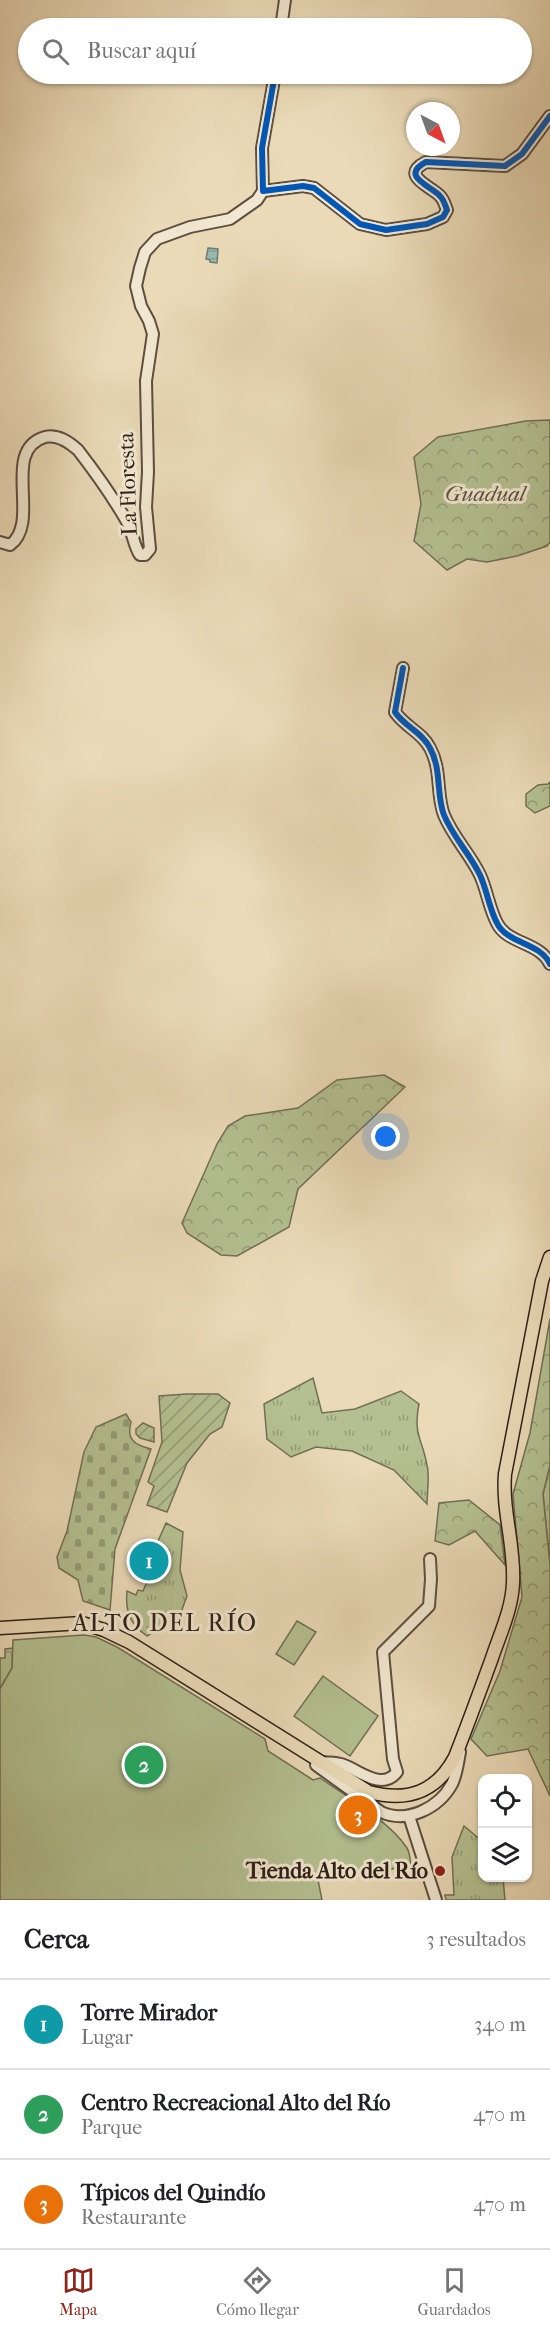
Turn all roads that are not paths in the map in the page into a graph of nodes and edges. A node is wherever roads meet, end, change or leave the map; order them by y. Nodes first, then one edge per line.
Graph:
1 (285, 0) edge
2 (282, 18) edge
3 (273, 84) edge
4 (550, 116) edge
5 (263, 191) junction
6 (0, 542) edge
7 (403, 668) dead end
8 (550, 964) edge
9 (550, 1257) edge
10 (430, 1559) dead end
11 (0, 1628) edge
12 (256, 1720) junction
13 (462, 1739) junction
14 (320, 1762) junction
15 (409, 1816) junction
16 (436, 1900) edge

1 - 2 street
3 - 5 street
4 - 5 street
5 - 6 street, La Floresta
7 - 8 street
9 - 13 main road
10 - 14 street
11 - 12 main road
12 - 14 main road
12 - 15 street
13 - 14 main road
13 - 15 street
15 - 16 street

